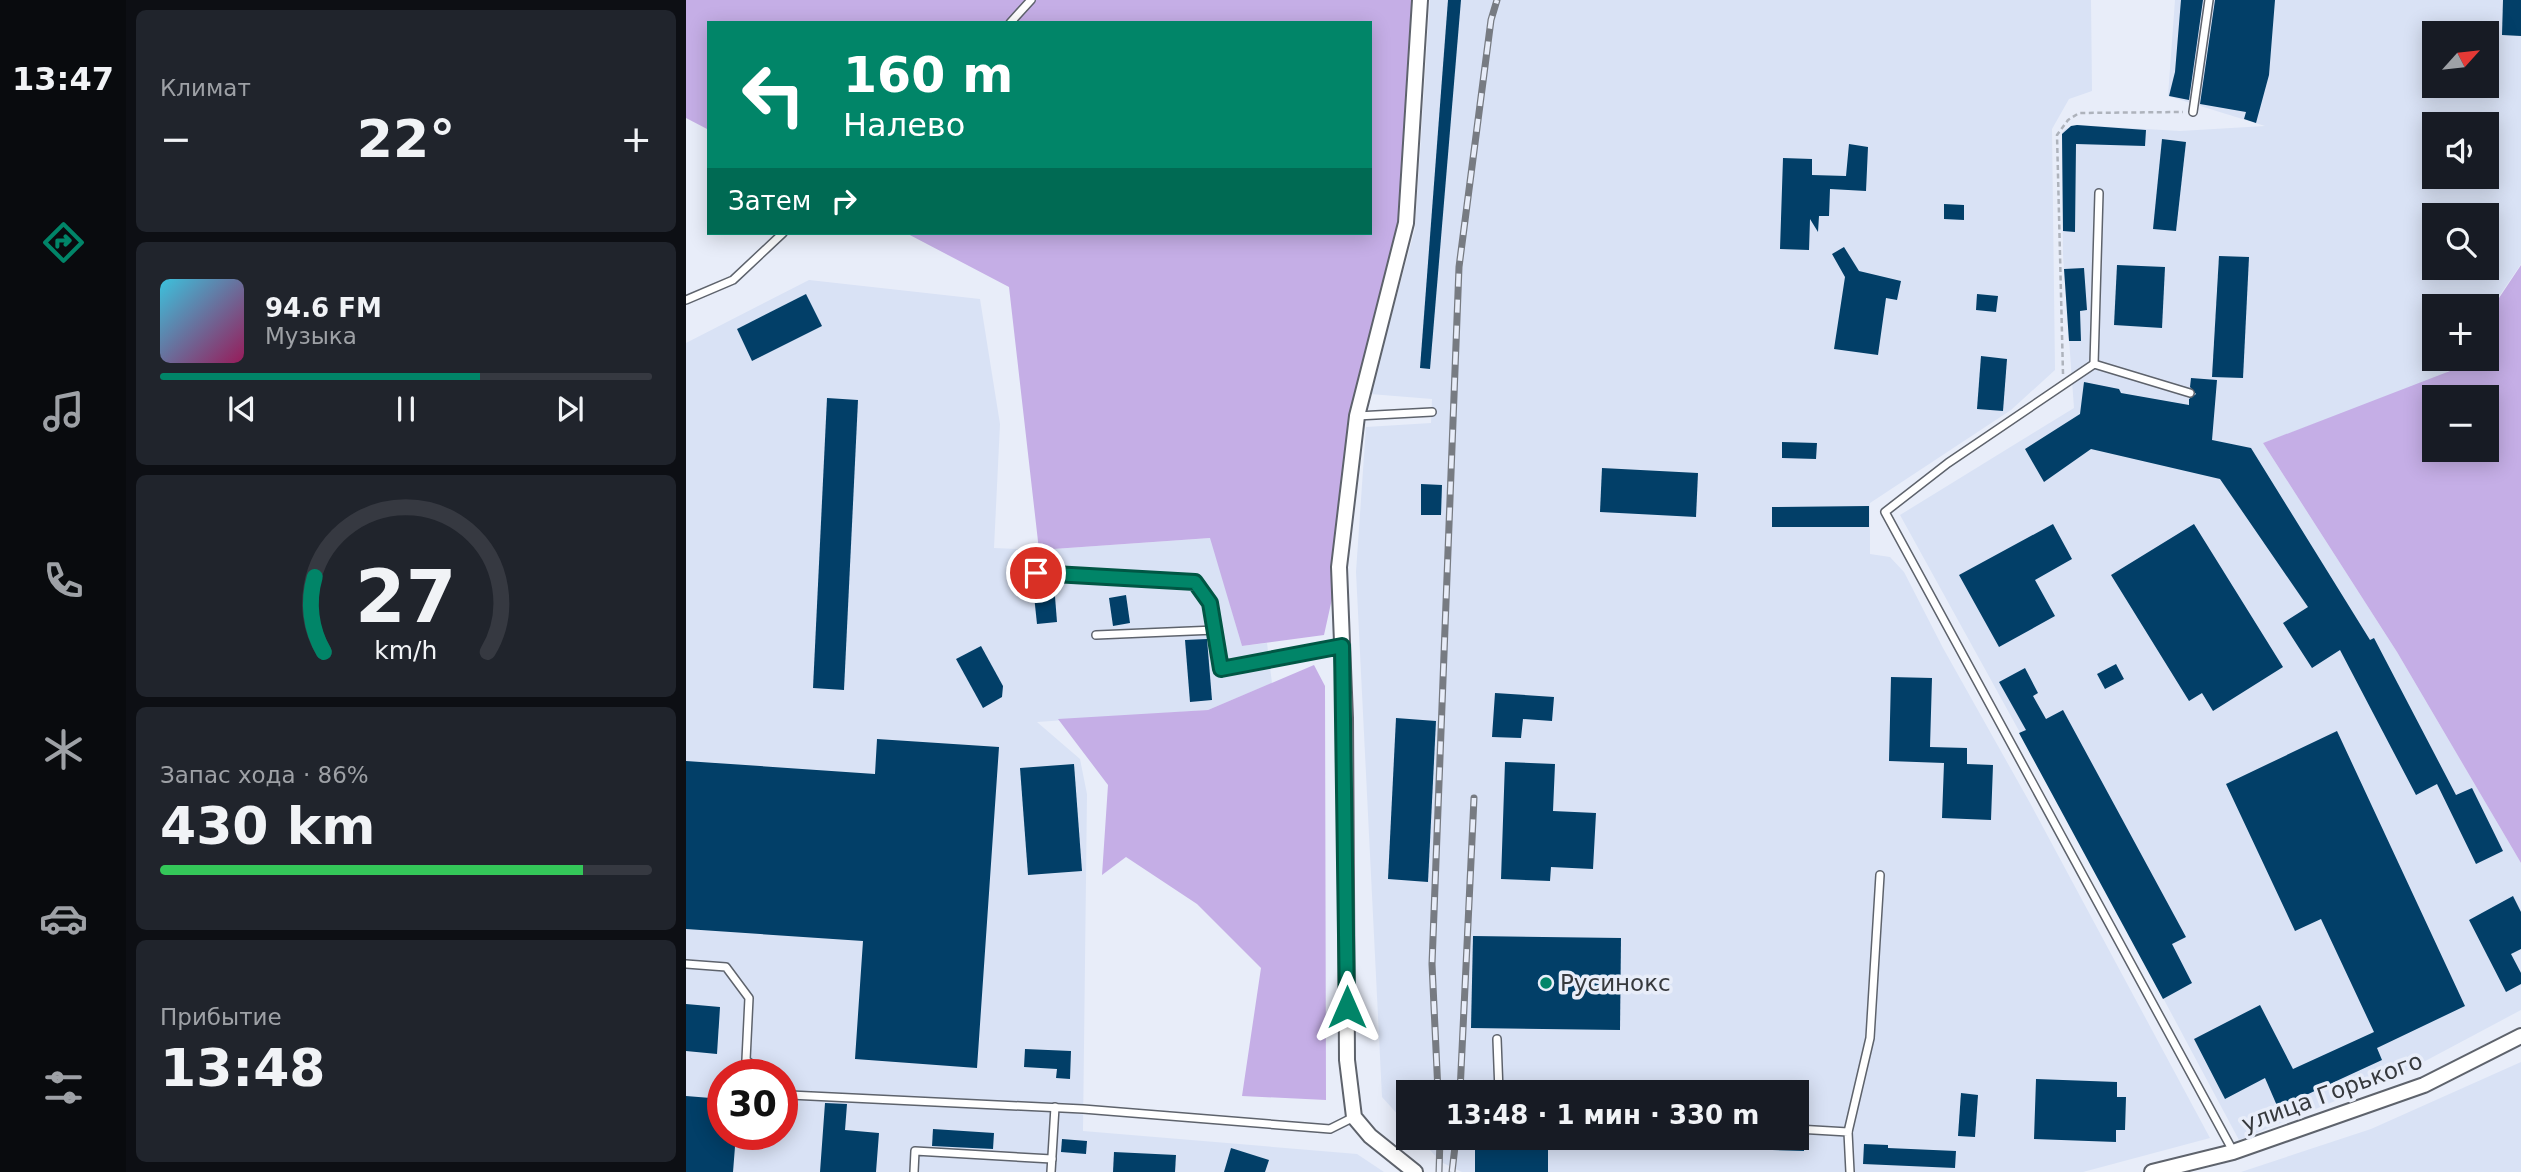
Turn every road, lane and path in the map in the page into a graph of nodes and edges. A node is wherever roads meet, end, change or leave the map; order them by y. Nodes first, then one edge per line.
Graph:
1 (1031, 0) edge
2 (1420, 0) edge
3 (2209, 0) edge
4 (1012, 21) edge
5 (2193, 112) joint
6 (2099, 193) dead end
7 (781, 235) edge
8 (686, 300) edge
9 (2094, 364) junction
10 (2063, 384) junction
11 (2190, 393) dead end
12 (1432, 412) dead end
13 (1357, 416) junction
14 (1036, 573) dead end
15 (1215, 630) junction
16 (1096, 635) dead end
17 (1342, 646) junction
18 (1880, 875) dead end
19 (686, 964) edge
20 (2521, 1036) edge
21 (1497, 1040) dead end
22 (746, 1059) edge
23 (1499, 1080) edge
24 (798, 1095) edge
25 (1055, 1107) junction
26 (1353, 1117) junction
27 (1809, 1130) edge
28 (1848, 1132) junction
29 (2233, 1152) junction
30 (1052, 1159) junction
31 (914, 1172) edge
32 (1051, 1172) edge
33 (1415, 1172) edge
34 (1850, 1172) edge
35 (2152, 1172) edge

1 - 4 lane
2 - 13 street
3 - 5 lane
5 - 10 path
6 - 9 lane
7 - 8 lane
9 - 10 lane
9 - 11 lane
10 - 29 lane
12 - 13 lane
13 - 17 street
14 - 15 lane
15 - 16 lane
15 - 17 lane
17 - 26 street
18 - 28 lane
19 - 22 lane
20 - 29 street, улица Горького
21 - 23 lane
24 - 25 lane
25 - 26 lane
25 - 30 lane
26 - 33 street
27 - 28 lane
28 - 34 lane
29 - 35 street, улица Горького
30 - 31 lane
30 - 32 lane

